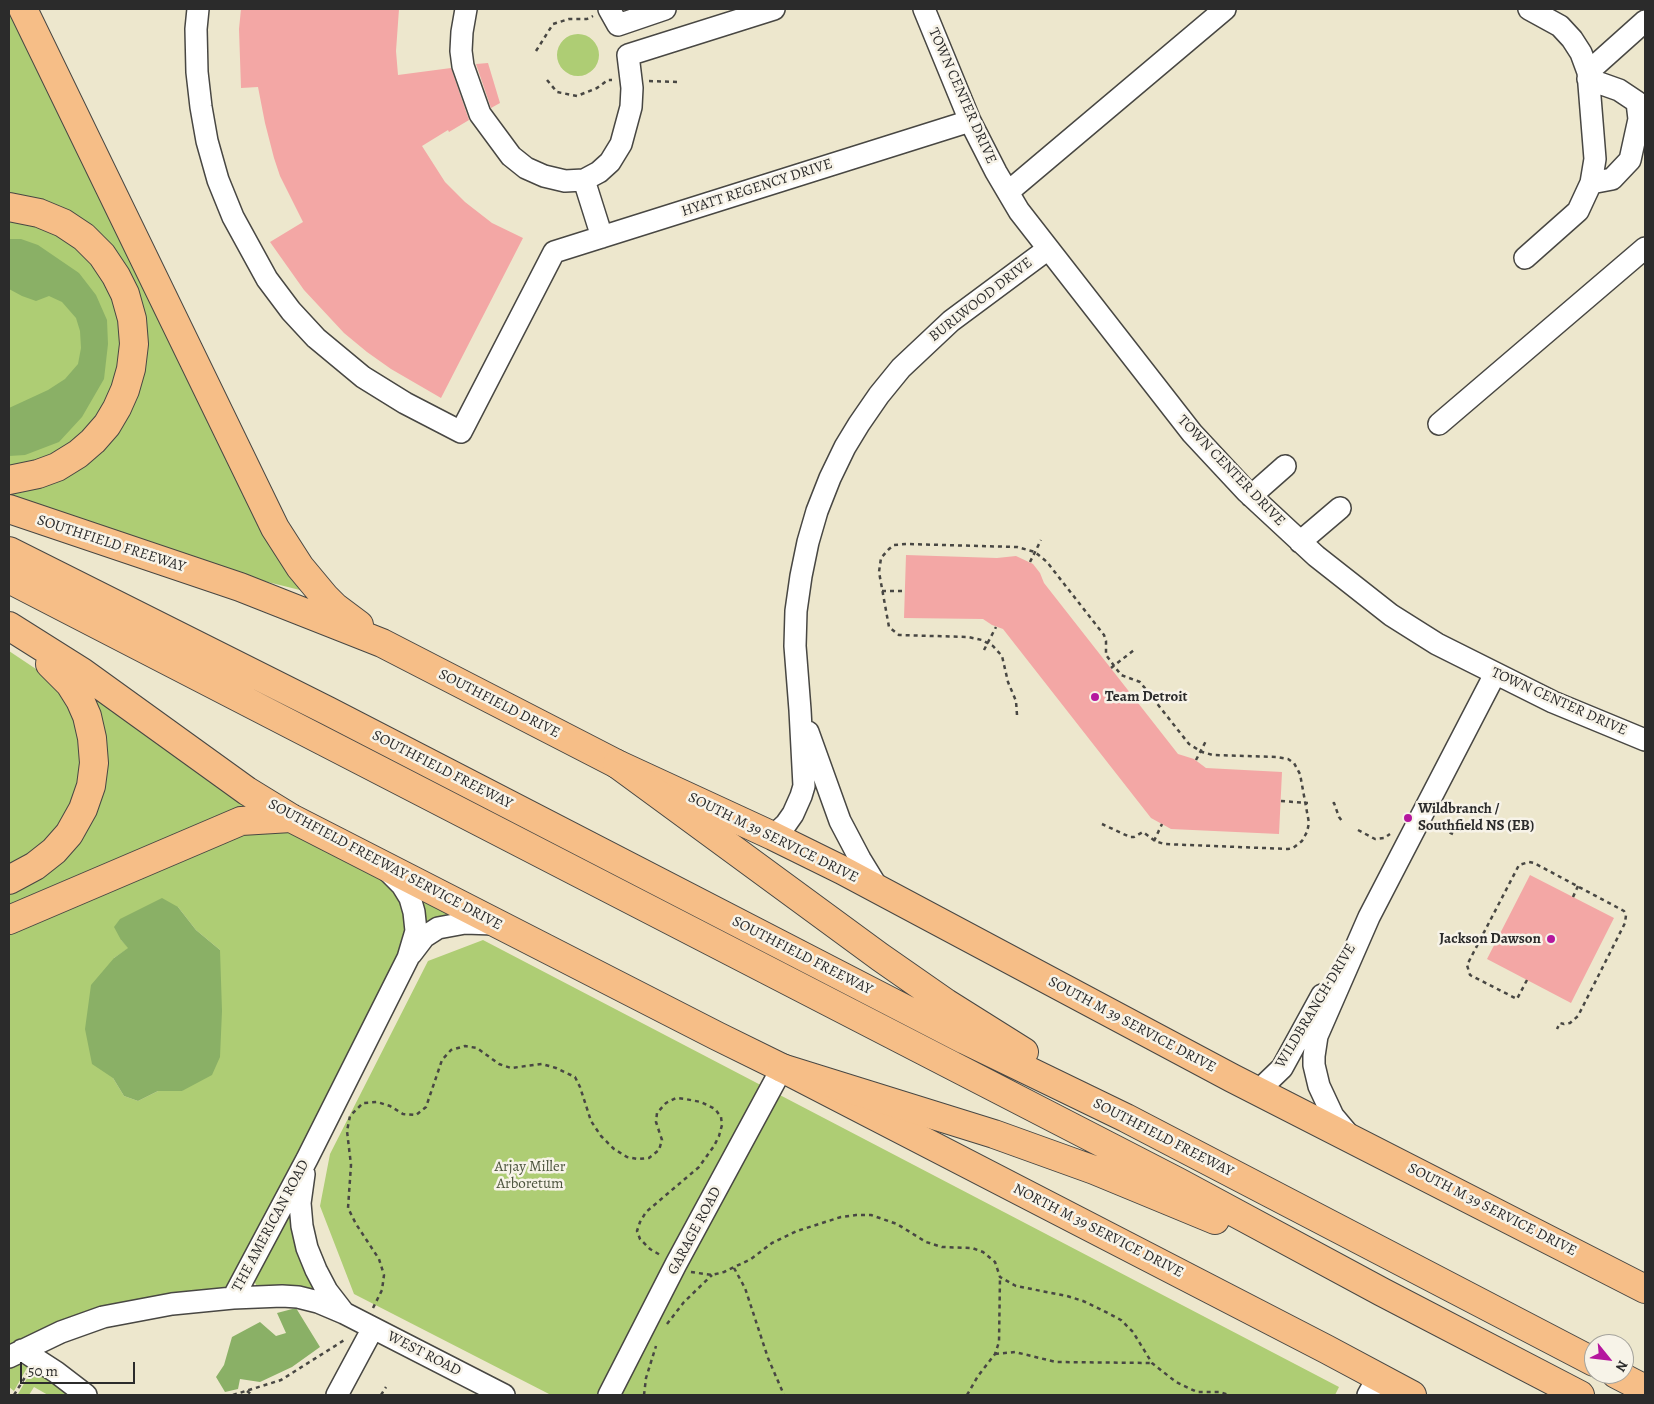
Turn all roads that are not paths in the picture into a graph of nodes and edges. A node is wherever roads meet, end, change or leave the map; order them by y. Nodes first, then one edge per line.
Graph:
1 (23, 9) edge
2 (198, 9) edge
3 (466, 9) edge
4 (665, 9) edge
5 (769, 9) edge
6 (924, 9) edge
7 (1225, 9) edge
8 (1529, 9) edge
9 (607, 16) edge
10 (1645, 21) edge
11 (628, 55) junction
12 (1588, 76) junction
13 (970, 121) junction
14 (584, 180) junction
15 (1591, 183) junction
16 (1008, 192) junction
17 (9, 207) edge
18 (602, 237) junction
19 (1645, 248) edge
20 (1048, 249) junction
21 (1525, 258) dead end
22 (1439, 424) dead end
23 (1285, 466) dead end
24 (9, 480) edge
25 (1251, 496) junction
26 (1340, 508) dead end
27 (9, 509) edge
28 (1300, 542) junction
29 (9, 551) edge
30 (9, 579) edge
31 (9, 627) edge
32 (382, 643) junction
33 (1495, 674) junction
34 (800, 710) junction
35 (1645, 740) edge
36 (617, 764) junction
37 (291, 818) junction
38 (773, 836) junction
39 (382, 865) junction
40 (9, 880) edge
41 (880, 890) junction
42 (1369, 918) junction
43 (9, 920) edge
44 (499, 925) junction
45 (408, 958) junction
46 (782, 1068) junction
47 (1258, 1090) junction
48 (1126, 1118) junction
49 (1354, 1140) junction
50 (307, 1159) junction
51 (1645, 1290) edge
52 (1382, 1292) junction
53 (234, 1298) junction
54 (344, 1313) junction
55 (372, 1319) junction
56 (1584, 1357) edge
57 (21, 1358) edge
58 (1373, 1386) edge
59 (86, 1395) edge
60 (338, 1395) edge
61 (504, 1395) edge
62 (609, 1395) edge
63 (1412, 1395) edge
64 (1580, 1395) edge

1 - 32 main road
2 - 18 street, HYATT REGENCY DRIVE
3 - 14 street
4 - 9 street
5 - 11 street
6 - 13 street, TOWN CENTER DRIVE
7 - 16 street
8 - 12 street
9 - 11 street
10 - 12 street
11 - 14 street
12 - 15 street
12 - 15 street
13 - 16 street, TOWN CENTER DRIVE
13 - 18 street, HYATT REGENCY DRIVE
14 - 18 street
15 - 21 street
16 - 20 street, TOWN CENTER DRIVE
17 - 24 main road
19 - 22 street
20 - 25 street, TOWN CENTER DRIVE
20 - 34 street, BURLWOOD DRIVE
23 - 25 street
25 - 28 street, TOWN CENTER DRIVE
26 - 28 street
27 - 32 main road, SOUTHFIELD FREEWAY
28 - 33 street, TOWN CENTER DRIVE
29 - 48 main road, SOUTHFIELD FREEWAY
30 - 52 main road, SOUTHFIELD FREEWAY
31 - 37 main road, SOUTHFIELD FREEWAY SERVICE DRIVE
31 - 40 main road
32 - 36 main road, SOUTHFIELD DRIVE
33 - 35 street, TOWN CENTER DRIVE
33 - 42 street, WILDBRANCH DRIVE
34 - 38 street, BURLWOOD DRIVE
34 - 41 street, BURLWOOD DRIVE
36 - 38 main road, SOUTH M 39 SERVICE DRIVE
36 - 48 main road
37 - 39 main road, SOUTHFIELD FREEWAY SERVICE DRIVE
37 - 43 main road
38 - 41 main road, SOUTH M 39 SERVICE DRIVE
39 - 44 main road, SOUTHFIELD FREEWAY SERVICE DRIVE
39 - 45 street, THE AMERICAN ROAD
41 - 47 main road, SOUTH M 39 SERVICE DRIVE
42 - 47 street, WILDBRANCH DRIVE
42 - 49 street, WILDBRANCH DRIVE
44 - 45 street, THE AMERICAN ROAD
44 - 46 main road, SOUTHFIELD FREEWAY SERVICE DRIVE
45 - 50 street, THE AMERICAN ROAD
46 - 52 main road
46 - 58 main road, NORTH M 39 SERVICE DRIVE
46 - 62 street, GARAGE ROAD
47 - 49 main road, SOUTH M 39 SERVICE DRIVE
48 - 56 main road, SOUTHFIELD FREEWAY
49 - 51 main road, SOUTH M 39 SERVICE DRIVE
50 - 53 street, THE AMERICAN ROAD
50 - 54 street, WEST ROAD
52 - 64 main road, SOUTHFIELD FREEWAY
53 - 54 street, WEST ROAD
53 - 57 street, THE AMERICAN ROAD
54 - 55 street, WEST ROAD
55 - 60 street
55 - 61 street, WEST ROAD
57 - 59 street
58 - 63 main road, NORTH M 39 SERVICE DRIVE

